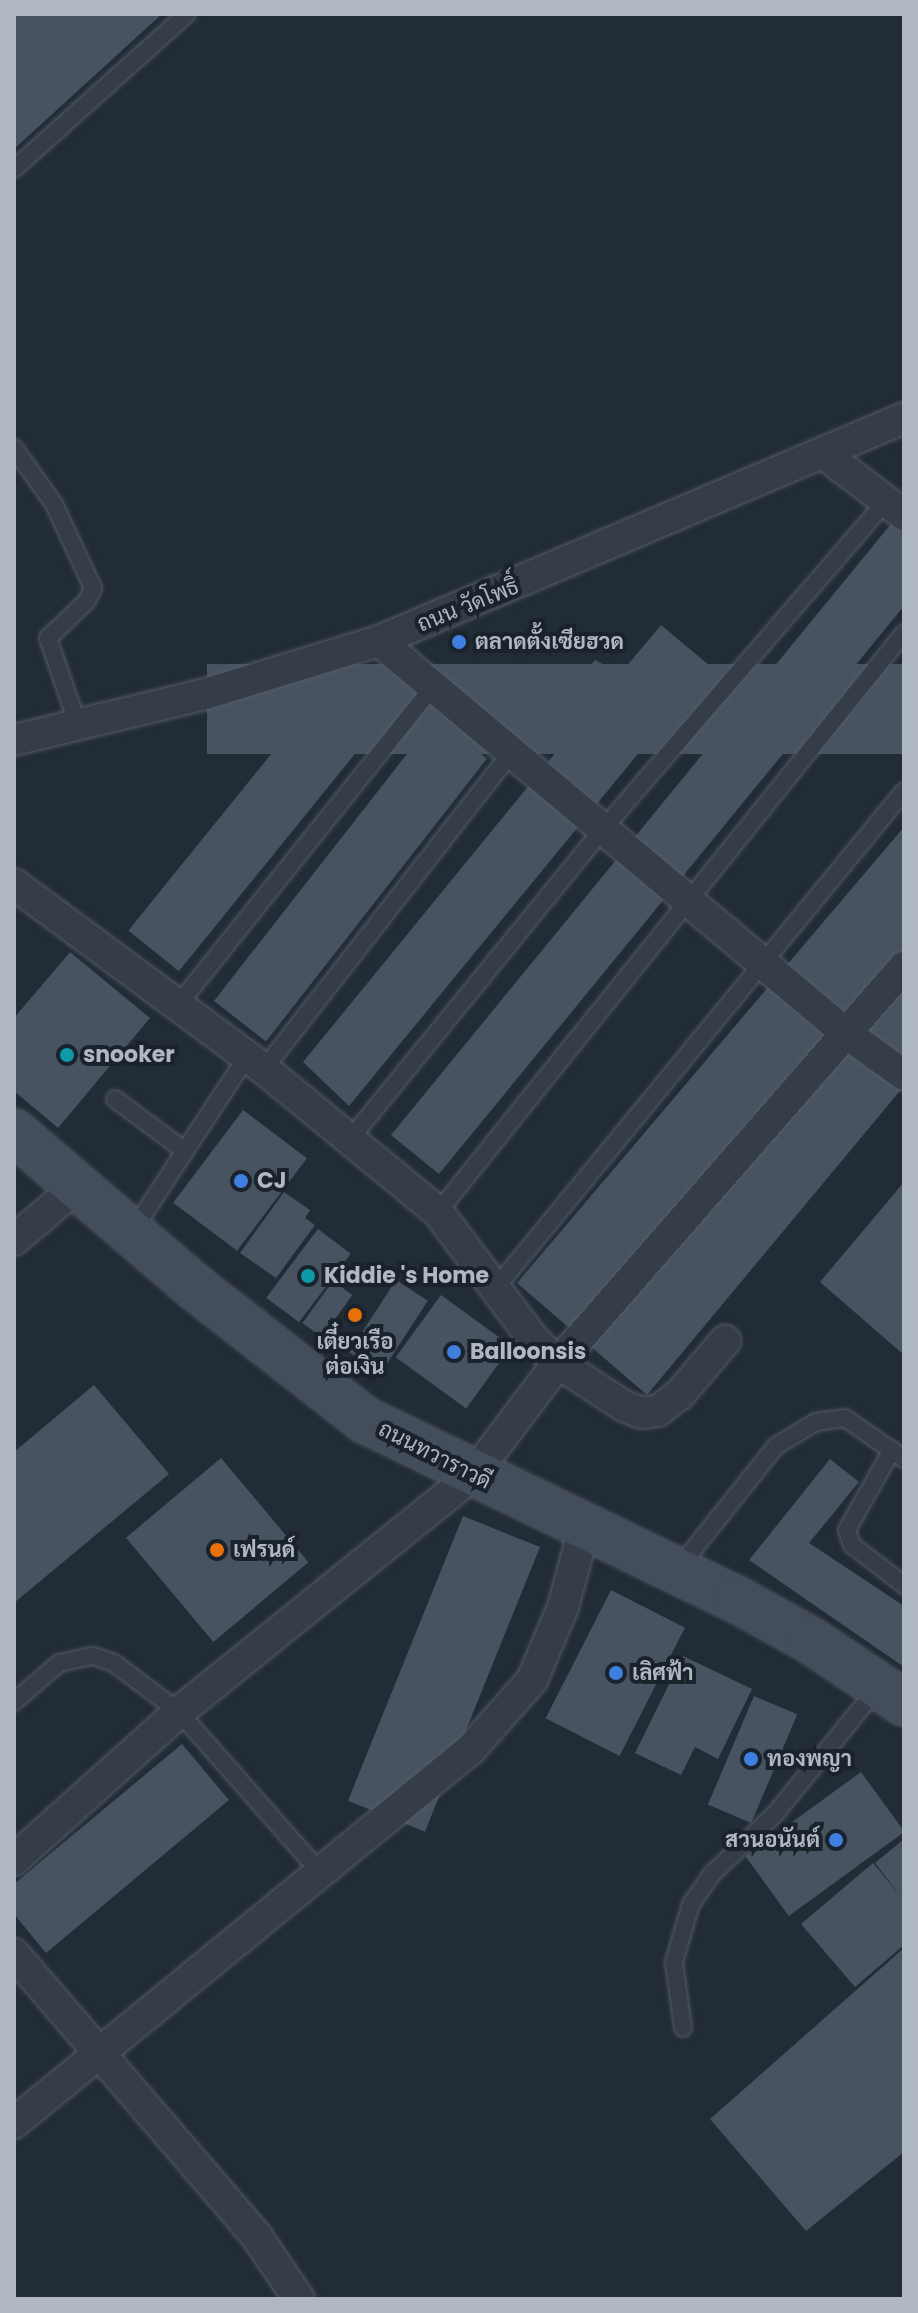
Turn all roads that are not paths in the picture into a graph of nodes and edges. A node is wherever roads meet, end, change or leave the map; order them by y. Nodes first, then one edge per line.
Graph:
1 (187, 14) edge
2 (14, 169) edge
3 (904, 418) edge
4 (14, 448) edge
5 (824, 454) junction
6 (894, 509) edge
7 (904, 633) edge
8 (379, 641) junction
9 (433, 687) junction
10 (77, 722) junction
11 (14, 740) edge
12 (511, 753) junction
13 (904, 791) edge
14 (603, 829) junction
15 (14, 884) edge
16 (690, 903) junction
17 (765, 966) junction
18 (904, 967) edge
19 (178, 1005) junction
20 (847, 1034) junction
21 (255, 1062) junction
22 (904, 1075) edge
23 (115, 1099) dead end
24 (14, 1132) edge
25 (351, 1138) junction
26 (185, 1151) junction
27 (79, 1185) junction
28 (438, 1212) junction
29 (132, 1232) junction
30 (14, 1240) edge
31 (495, 1289) junction
32 (725, 1341) dead end
33 (558, 1363) junction
34 (898, 1454) edge
35 (474, 1474) junction
36 (584, 1529) junction
37 (676, 1571) junction
38 (904, 1585) edge
39 (892, 1694) edge
40 (14, 1702) edge
41 (179, 1712) junction
42 (14, 1860) edge
43 (321, 1873) junction
44 (14, 1954) edge
45 (683, 2028) dead end
46 (99, 2054) junction
47 (14, 2123) edge
48 (299, 2299) edge

1 - 2 lane
3 - 5 street, ถนน วัดโพธิ์
4 - 10 lane
5 - 6 street
5 - 8 street, ถนน วัดโพธิ์
6 - 14 lane
7 - 16 lane
8 - 9 street
8 - 10 street, ถนน วัดโพธิ์
9 - 12 street
9 - 19 lane
10 - 11 street, ถนน วัดโพธิ์
12 - 14 street
12 - 21 lane
13 - 17 lane
14 - 16 street
14 - 25 lane
15 - 19 street
16 - 17 street
16 - 28 lane
17 - 20 street
17 - 31 lane
18 - 20 street
19 - 21 street
20 - 22 street
20 - 33 street
21 - 25 street
21 - 26 lane
23 - 26 lane
24 - 27 street, ถนนทวาราวดี
25 - 28 street
26 - 29 lane
27 - 29 street, ถนนทวาราวดี
27 - 30 street
28 - 31 street
29 - 35 street, ถนนทวาราวดี
31 - 33 street
32 - 33 street
33 - 35 street
34 - 37 lane
34 - 38 lane
35 - 36 street, ถนนทวาราวดี
35 - 41 street
36 - 37 street, ถนนทวาราวดี
36 - 43 street
37 - 39 street, ถนนทวาราวดี
39 - 45 lane
40 - 41 lane
41 - 42 street
41 - 43 lane
43 - 46 street
44 - 46 street
46 - 47 street
46 - 48 street

